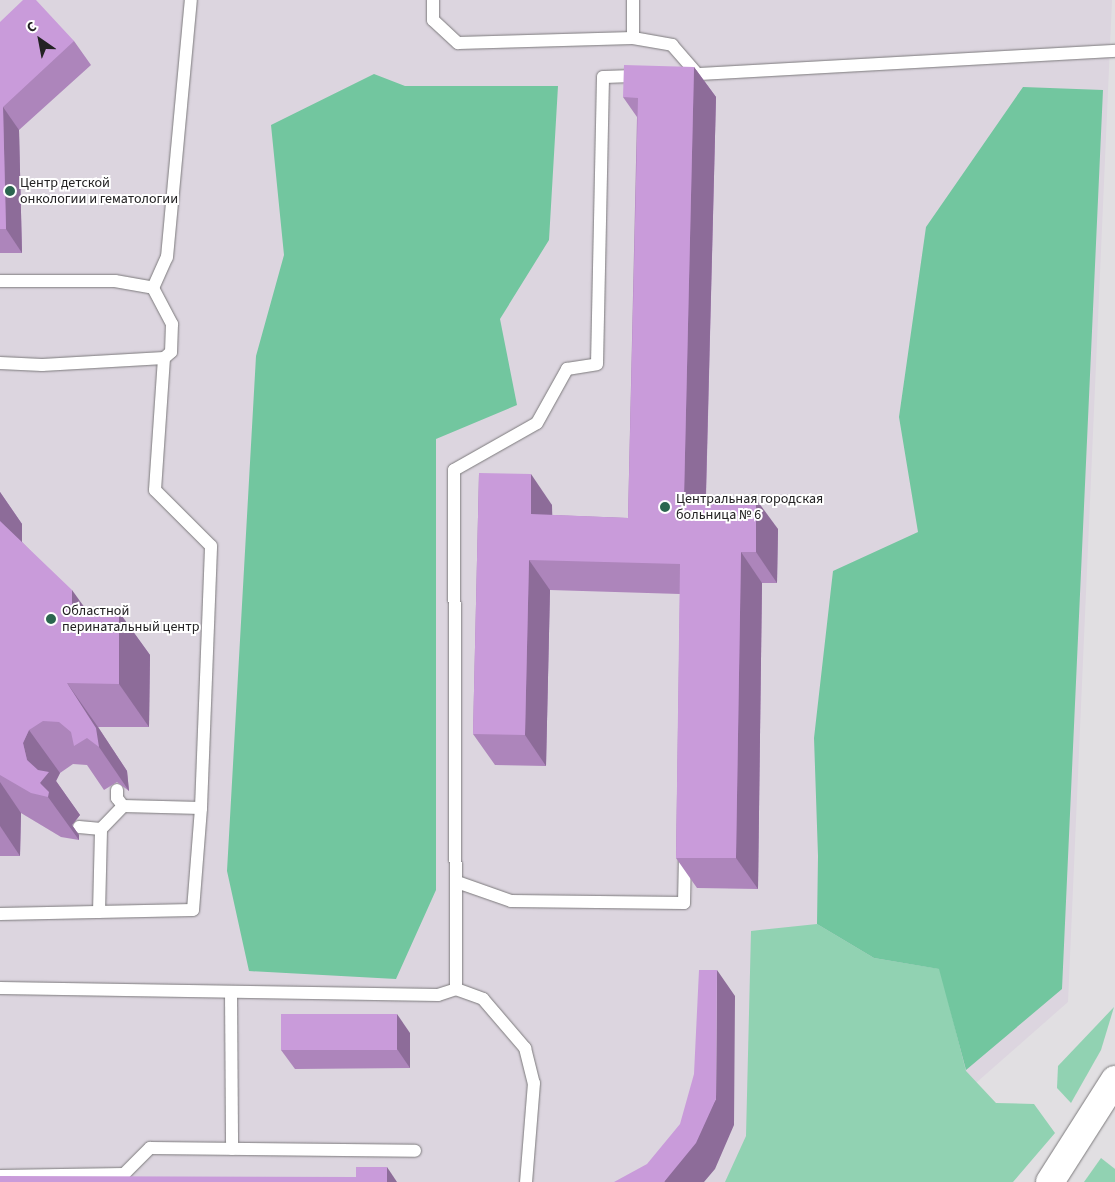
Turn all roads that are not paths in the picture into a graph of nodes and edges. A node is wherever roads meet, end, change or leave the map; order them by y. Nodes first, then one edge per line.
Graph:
1 (192, 0) edge
2 (433, 0) edge
3 (633, 0) edge
4 (633, 38) junction
5 (1115, 50) edge
6 (698, 75) junction
7 (650, 76) edge
8 (669, 76) edge
9 (0, 282) edge
10 (153, 288) junction
11 (164, 358) junction
12 (0, 364) edge
13 (117, 790) dead end
14 (124, 806) junction
15 (201, 808) junction
16 (79, 827) dead end
17 (101, 829) junction
18 (686, 845) edge
19 (457, 882) junction
20 (99, 912) junction
21 (0, 914) edge
22 (0, 988) edge
23 (456, 989) junction
24 (231, 993) junction
25 (1115, 1080) edge
26 (232, 1149) junction
27 (415, 1151) dead end
28 (0, 1176) edge
29 (526, 1182) edge
30 (1050, 1182) edge

1 - 10 lane
2 - 4 lane
3 - 4 lane
4 - 6 lane
5 - 6 lane
6 - 8 lane
7 - 19 lane
9 - 10 lane
10 - 11 lane
11 - 12 lane
11 - 15 lane
13 - 14 lane
14 - 15 lane
14 - 17 lane
15 - 20 lane
16 - 17 lane
17 - 20 lane
18 - 19 lane
19 - 23 lane
20 - 21 lane
22 - 24 lane
23 - 24 lane
23 - 29 lane
24 - 26 lane
25 - 30 main road
26 - 27 lane
26 - 28 lane

